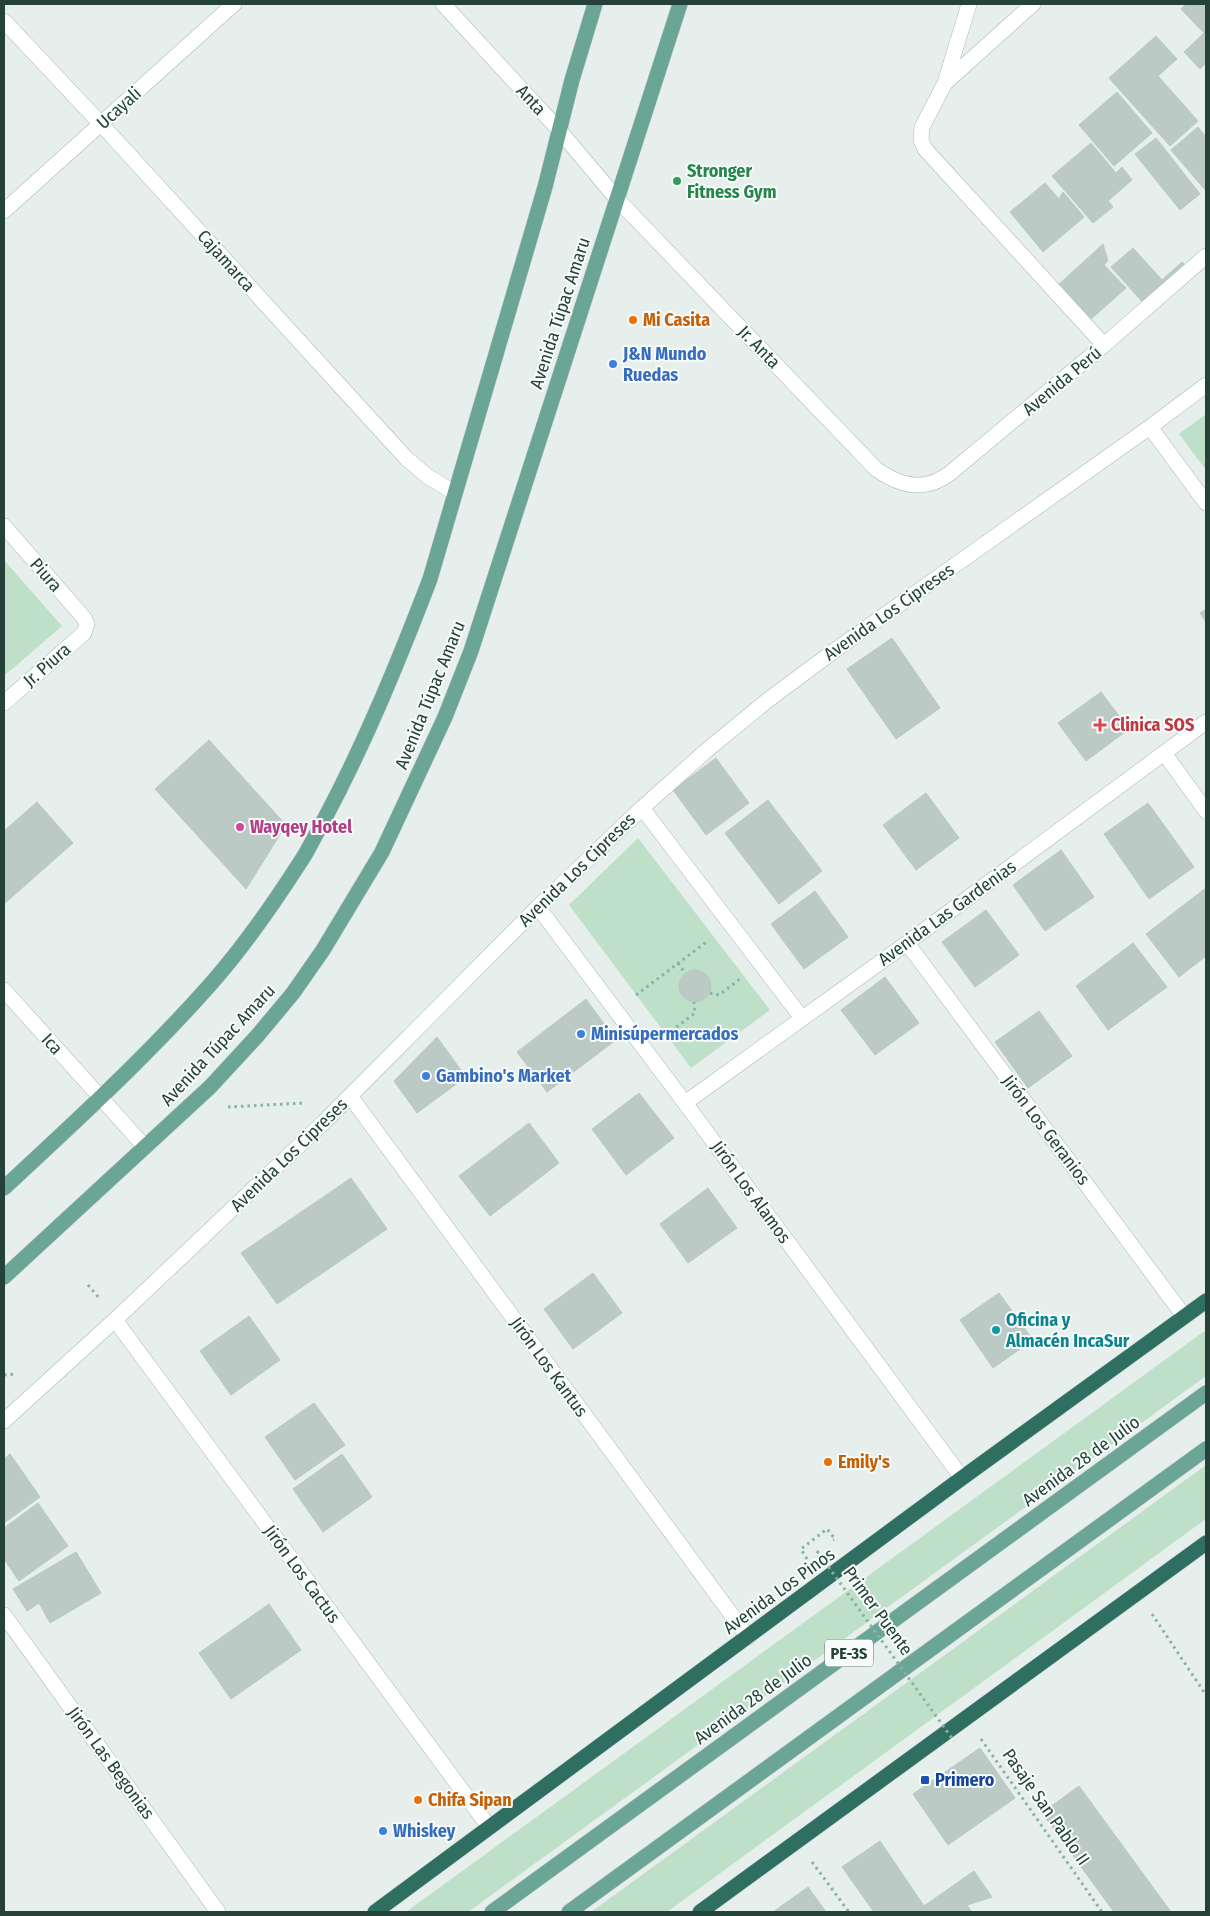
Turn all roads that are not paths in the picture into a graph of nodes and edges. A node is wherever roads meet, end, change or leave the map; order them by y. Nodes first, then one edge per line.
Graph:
1 (234, 4) edge
2 (442, 4) edge
3 (595, 4) edge
4 (680, 4) edge
5 (969, 4) edge
6 (1033, 4) edge
7 (4, 21) edge
8 (945, 82) junction
9 (101, 124) junction
10 (559, 130) junction
11 (617, 199) junction
12 (4, 211) edge
13 (1206, 256) edge
14 (1104, 345) junction
15 (1206, 385) edge
16 (1150, 427) junction
17 (908, 484) joint
18 (455, 492) junction
19 (1206, 503) edge
20 (4, 526) edge
21 (87, 624) joint
22 (4, 703) edge
23 (1206, 722) edge
24 (1164, 753) junction
25 (642, 808) junction
26 (1206, 811) edge
27 (538, 908) junction
28 (907, 943) junction
29 (4, 990) edge
30 (802, 1018) junction
31 (350, 1096) junction
32 (101, 1098) junction
33 (686, 1103) junction
34 (145, 1147) junction
35 (4, 1188) edge
36 (4, 1277) edge
37 (1206, 1300) edge
38 (1184, 1316) junction
39 (115, 1320) junction
40 (1206, 1393) edge
41 (4, 1421) edge
42 (1206, 1449) edge
43 (962, 1478) junction
44 (1206, 1543) edge
45 (4, 1614) edge
46 (748, 1637) junction
47 (489, 1827) junction
48 (218, 1912) edge
49 (375, 1912) edge
50 (492, 1912) edge
51 (569, 1912) edge
52 (700, 1912) edge

1 - 9 street, Ucayali
2 - 10 street, Anta
3 - 10 main road
4 - 11 main road, Avenida Túpac Amaru
5 - 8 street
6 - 8 street
7 - 9 street, Cajamarca
8 - 14 street
9 - 12 street, Ucayali
9 - 18 street, Cajamarca
10 - 11 street, Anta
10 - 18 main road
11 - 17 street, Jr. Anta
11 - 34 main road, Avenida Túpac Amaru
13 - 14 street, Avenida Perú
14 - 17 street, Avenida Perú
15 - 16 street, Avenida Los Cipreses
16 - 19 street
16 - 25 street, Avenida Los Cipreses
18 - 32 main road
20 - 21 street, Piura
21 - 22 street, Jr. Piura
23 - 24 street, Avenida Las Gardenias
24 - 26 street
24 - 28 street, Avenida Las Gardenias
25 - 27 street, Avenida Los Cipreses
25 - 30 street
27 - 31 street, Avenida Los Cipreses
27 - 33 street, Jirón Los Alamos
28 - 30 street, Avenida Las Gardenias
28 - 38 street, Jirón Los Geranios
29 - 32 street, Ica
30 - 33 street, Avenida Las Gardenias
31 - 39 street, Avenida Los Cipreses
31 - 46 street, Jirón Los Kantus
32 - 34 street, Ica
32 - 35 main road
33 - 43 street, Jirón Los Alamos
34 - 36 main road, Avenida Túpac Amaru
37 - 38 highway, Avenida Los Pinos
38 - 43 highway, Avenida Los Pinos
39 - 41 street, Avenida Los Cipreses
39 - 47 street, Jirón Los Cactus
40 - 50 main road, Avenida 28 de Julio / PE-3S
42 - 51 main road, PE-3S
43 - 46 highway, Avenida Los Pinos
44 - 52 highway
45 - 48 street, Jirón Las Begonias
46 - 47 highway, Avenida Los Pinos
47 - 49 highway, Avenida Los Pinos

